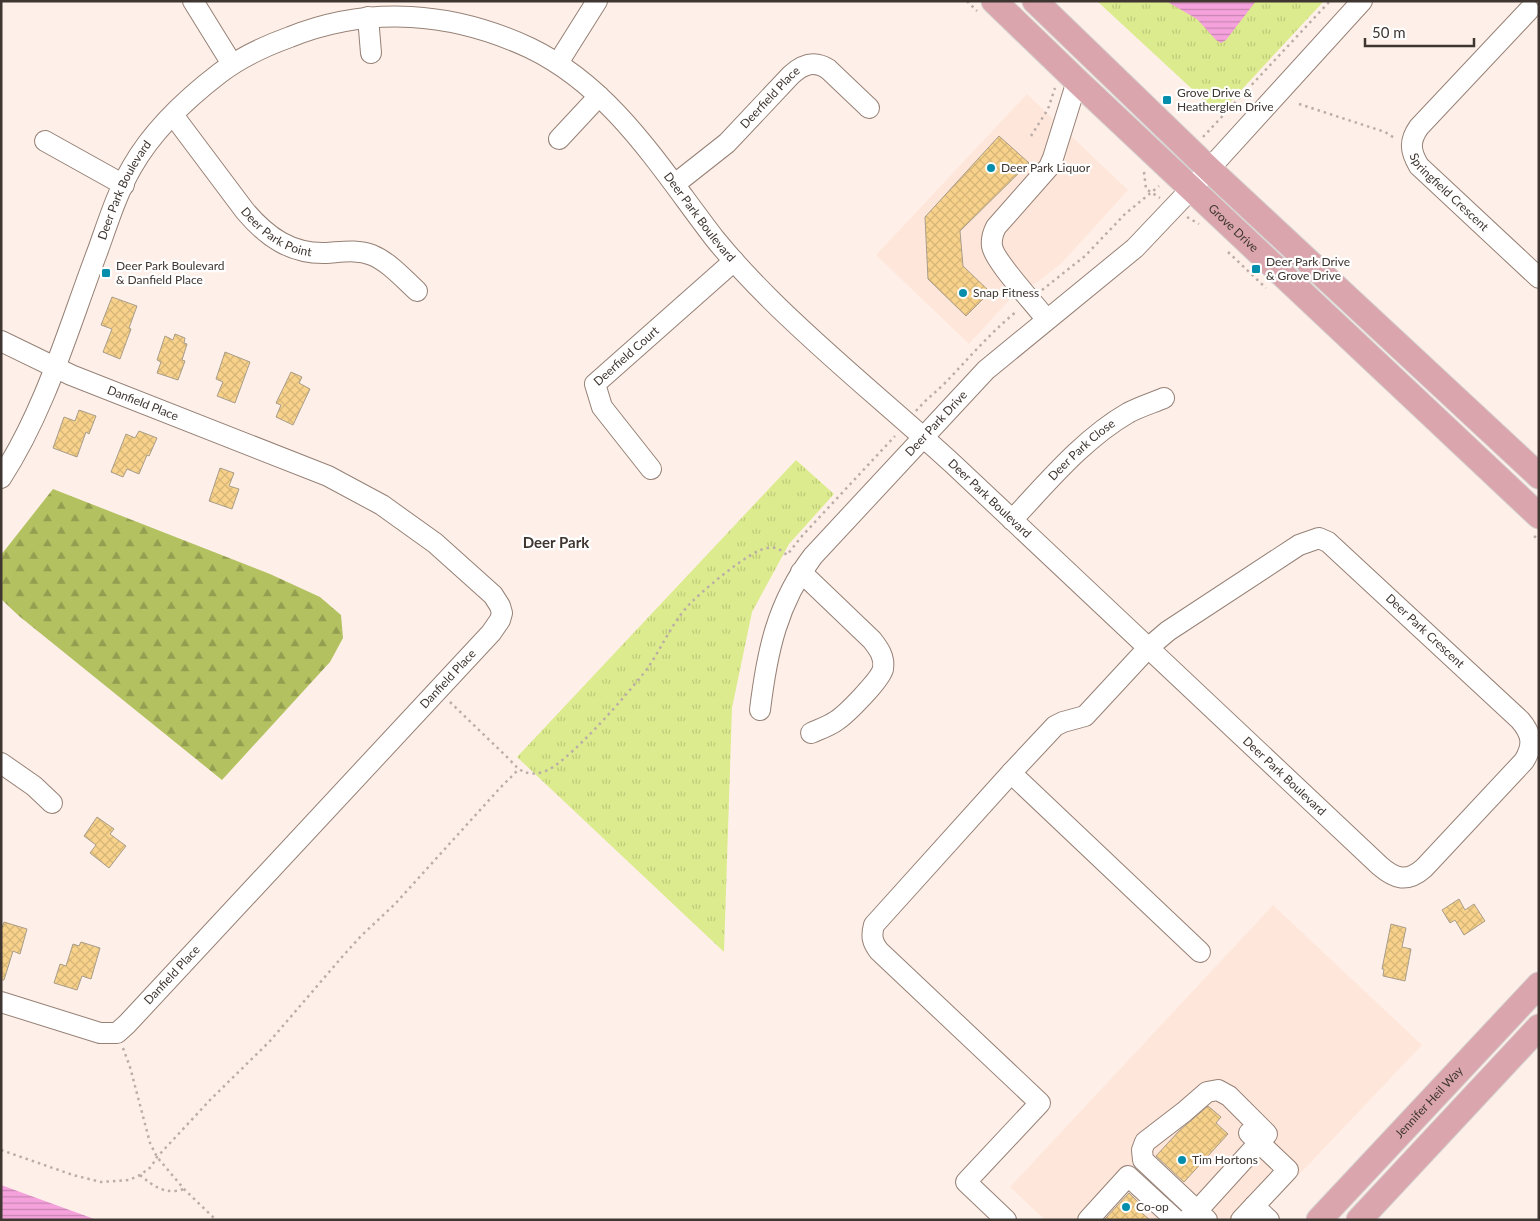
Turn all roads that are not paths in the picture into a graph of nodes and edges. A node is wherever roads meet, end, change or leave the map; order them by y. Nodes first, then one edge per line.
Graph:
1 (193, 1) edge
2 (597, 1) edge
3 (994, 1) edge
4 (1036, 1) edge
5 (1362, 1) edge
6 (399, 9) edge
7 (1530, 10) edge
8 (368, 17) junction
9 (371, 53) dead end
10 (558, 63) junction
11 (232, 64) junction
12 (1066, 84) junction
13 (599, 96) junction
14 (869, 108) dead end
15 (173, 114) junction
16 (559, 139) dead end
17 (44, 141) dead end
18 (1209, 169) junction
19 (124, 184) junction
20 (675, 184) junction
21 (1191, 189) junction
22 (734, 261) junction
23 (1539, 278) edge
24 (417, 290) dead end
25 (1046, 319) junction
26 (1, 341) edge
27 (54, 367) junction
28 (1164, 398) dead end
29 (923, 438) junction
30 (651, 469) dead end
31 (1539, 476) edge
32 (1, 478) edge
33 (1539, 516) edge
34 (1012, 520) junction
35 (801, 572) junction
36 (1148, 648) junction
37 (760, 710) dead end
38 (811, 733) dead end
39 (1, 763) edge
40 (1011, 773) junction
41 (52, 803) dead end
42 (1403, 878) joint
43 (1200, 952) dead end
44 (1539, 985) edge
45 (1, 1002) edge
46 (1539, 1026) edge
47 (1263, 1138) junction
48 (1248, 1213) edge
49 (1197, 1217) edge
50 (1006, 1220) edge
51 (1088, 1220) edge
52 (1176, 1220) edge
53 (1269, 1220) edge
54 (1319, 1220) edge
55 (1359, 1220) edge

1 - 11 street
2 - 10 street
3 - 12 main road, Grove Drive
4 - 18 main road
5 - 18 street, Deer Park Drive
6 - 8 street, Deer Park Boulevard
6 - 10 street, Deer Park Boulevard
7 - 23 street, Springfield Crescent
8 - 9 street
8 - 11 street, Deer Park Boulevard
10 - 13 street, Deer Park Boulevard
11 - 15 street, Deer Park Boulevard
12 - 21 main road, Grove Drive
12 - 25 street
13 - 16 street
13 - 20 street, Deer Park Boulevard
14 - 20 street, Deerfield Place
15 - 19 street, Deer Park Boulevard
15 - 24 street, Deer Park Point
17 - 19 street
18 - 21 street, Deer Park Drive
18 - 31 main road
19 - 27 street, Deer Park Boulevard
20 - 22 street, Deer Park Boulevard
21 - 25 street, Deer Park Drive
21 - 33 main road, Grove Drive
22 - 29 street, Deer Park Boulevard
22 - 30 street, Deerfield Court
25 - 29 street, Deer Park Drive
26 - 27 street
27 - 32 street, Deer Park Boulevard
27 - 45 street, Danfield Place
28 - 34 street, Deer Park Close
29 - 34 street, Deer Park Boulevard
29 - 35 street, Deer Park Drive
34 - 36 street, Deer Park Boulevard
35 - 37 street, Deer Park Drive
35 - 38 street
36 - 40 street, Deer Park Crescent
36 - 42 street, Deer Park Boulevard
36 - 42 street, Deer Park Crescent
39 - 41 street
40 - 43 street
40 - 50 street, Deer Park Crescent
44 - 54 main road, Jennifer Heil Way
46 - 55 main road
47 - 48 street
47 - 49 street
47 - 49 street
48 - 53 street
51 - 52 street

